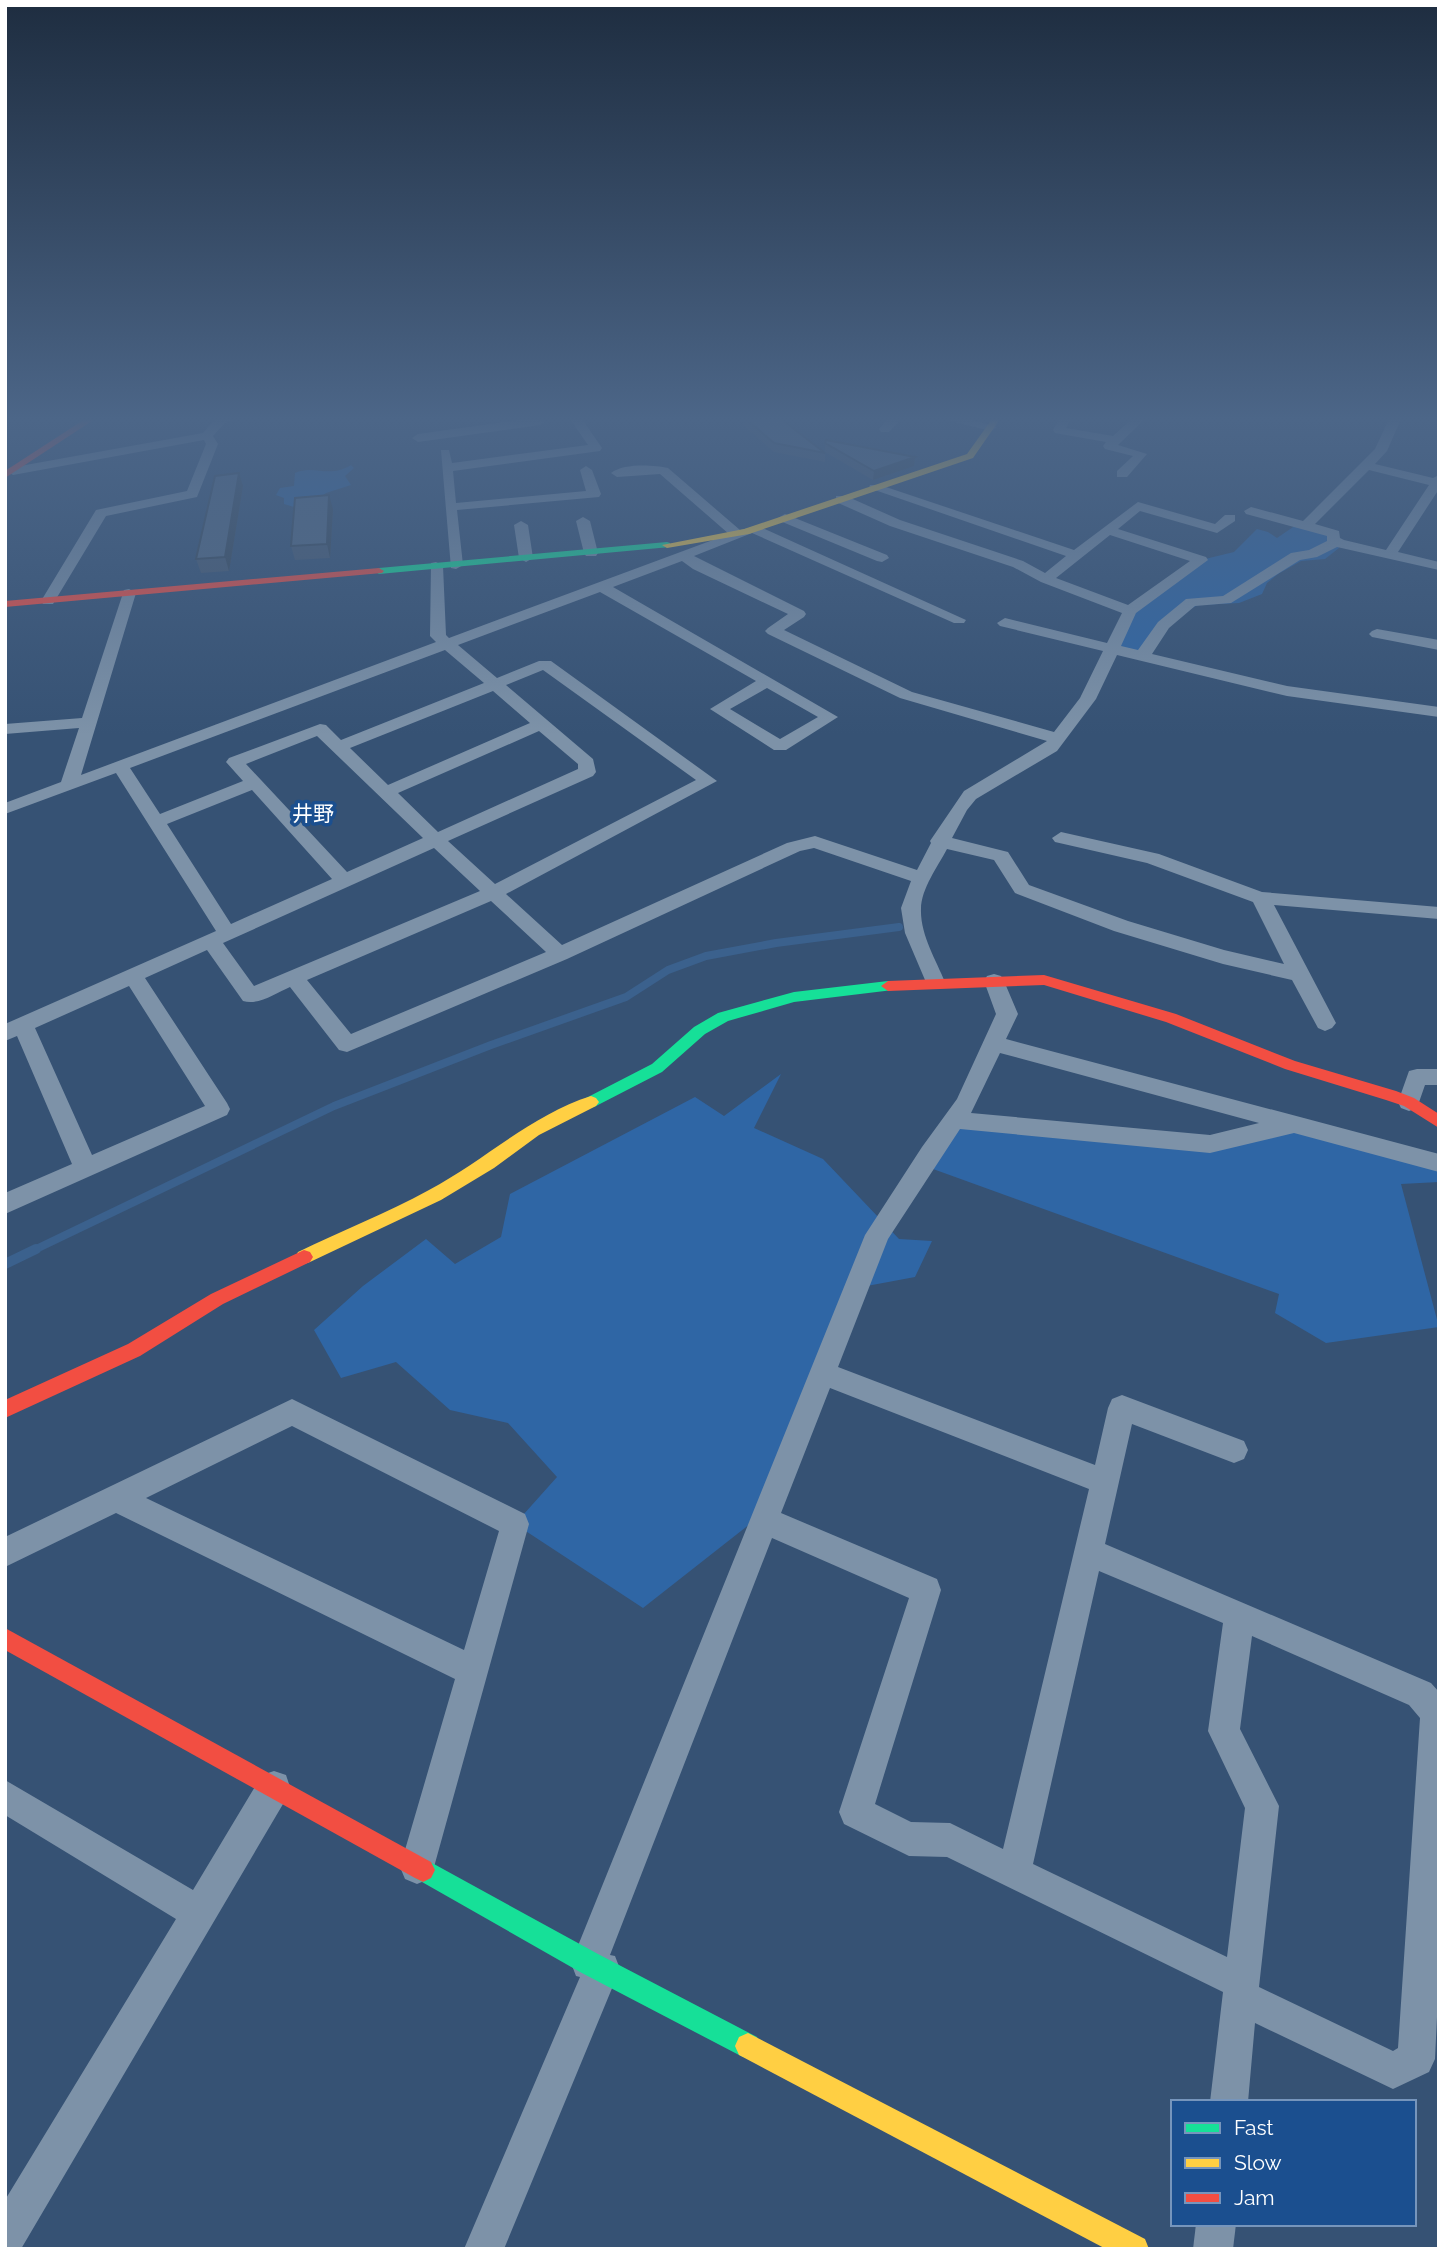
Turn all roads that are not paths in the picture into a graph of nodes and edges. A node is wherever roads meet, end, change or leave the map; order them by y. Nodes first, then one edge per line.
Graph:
1 (94, 524) edge
2 (452, 524) edge
3 (584, 524) edge
4 (736, 524) edge
5 (766, 524) edge
6 (800, 524) edge
7 (899, 524) edge
8 (984, 524) edge
9 (1115, 524) edge
10 (1200, 524) edge
11 (1223, 524) edge
12 (1303, 524) edge
13 (1409, 524) edge
14 (521, 525) dead end
15 (1306, 525) joint
16 (1107, 530) junction
17 (745, 531) junction
18 (1336, 542) junction
19 (591, 553) junction
20 (683, 555) junction
21 (1076, 555) junction
22 (1389, 555) junction
23 (526, 558) junction
24 (882, 558) dead end
25 (456, 565) junction
26 (436, 566) junction
27 (1439, 566) edge
28 (1046, 579) junction
29 (601, 586) junction
30 (129, 593) junction
31 (48, 601) junction
32 (5, 604) edge
33 (1130, 611) junction
34 (959, 620) dead end
35 (1005, 623) dead end
36 (1377, 634) dead end
37 (447, 643) junction
38 (1439, 646) edge
39 (1113, 647) junction
40 (1143, 655) junction
41 (768, 681) junction
42 (494, 683) junction
43 (1439, 712) edge
44 (89, 722) junction
45 (541, 724) junction
46 (5, 729) edge
47 (1058, 739) junction
48 (339, 747) junction
49 (120, 766) junction
50 (255, 783) junction
51 (69, 785) junction
52 (386, 792) junction
53 (5, 808) edge
54 (156, 822) junction
55 (1061, 838) dead end
56 (437, 841) junction
57 (939, 841) junction
58 (922, 878) junction
59 (346, 881) junction
60 (494, 893) junction
61 (1260, 898) junction
62 (1439, 913) edge
63 (220, 938) junction
64 (561, 954) junction
65 (1299, 974) junction
66 (133, 976) junction
67 (295, 978) junction
68 (994, 981) junction
69 (935, 982) junction
70 (1325, 1023) dead end
71 (14, 1029) edge
72 (993, 1043) junction
73 (1439, 1077) edge
74 (1409, 1102) junction
75 (953, 1120) junction
76 (1439, 1122) edge
77 (1294, 1124) junction
78 (1439, 1163) edge
79 (86, 1168) junction
80 (5, 1204) edge
81 (822, 1373) junction
82 (5, 1409) edge
83 (1234, 1450) dead end
84 (1105, 1482) junction
85 (116, 1498) junction
86 (764, 1520) junction
87 (5, 1552) edge
88 (1088, 1552) junction
89 (1239, 1615) junction
90 (5, 1638) edge
91 (472, 1671) junction
92 (274, 1787) junction
93 (5, 1796) edge
94 (416, 1867) junction
95 (1014, 1873) junction
96 (199, 1913) junction
97 (596, 1966) junction
98 (1241, 1990) junction
99 (1229, 2100) edge
100 (1216, 2226) edge
101 (5, 2238) edge
102 (484, 2249) edge
103 (1135, 2249) edge
104 (1213, 2249) edge

1 - 31 street
2 - 25 street
3 - 19 street
4 - 17 street
5 - 17 street
6 - 24 street
7 - 28 street
8 - 21 street
9 - 16 street
10 - 11 street
12 - 15 street
13 - 22 street
14 - 23 street
15 - 18 street
16 - 21 street
16 - 33 street
17 - 19 street
17 - 20 street
17 - 34 street
18 - 22 street
18 - 40 street
19 - 23 street
20 - 29 street
20 - 47 street
21 - 28 street
22 - 27 street
23 - 25 street
25 - 26 street
26 - 30 street
26 - 37 street
28 - 33 street
29 - 37 street
29 - 41 street
30 - 31 street
30 - 44 street
31 - 32 street
33 - 39 street
35 - 39 street
36 - 38 street
37 - 42 street
37 - 49 street
39 - 40 street
39 - 47 street
40 - 43 street
41 - 41 street
42 - 45 street
42 - 48 street
42 - 60 street
44 - 46 street
44 - 51 street
45 - 52 street
45 - 56 street
47 - 57 street
48 - 50 street
48 - 52 street
49 - 51 street
49 - 54 street
50 - 54 street
50 - 59 street
51 - 53 street
52 - 56 street
54 - 63 street
55 - 61 street
56 - 59 street
56 - 60 street
57 - 58 street
57 - 65 street
58 - 64 street
58 - 69 street
59 - 63 street
60 - 64 street
60 - 67 street
61 - 62 street
61 - 65 street
63 - 66 street
63 - 67 street
64 - 67 street
65 - 70 street
66 - 71 street
66 - 79 street
68 - 69 street
68 - 72 street
68 - 74 street
69 - 82 street
71 - 79 street
72 - 75 street
72 - 77 street
73 - 74 street
74 - 76 street
75 - 77 street
75 - 81 street
77 - 78 street
79 - 80 street
81 - 84 street
81 - 86 street
83 - 84 street
84 - 88 street
85 - 87 street
85 - 91 street
85 - 91 street
86 - 95 street
86 - 97 street
88 - 89 street
88 - 95 street
89 - 98 street
89 - 98 street
90 - 92 street
91 - 94 street
92 - 94 street
92 - 96 street
93 - 96 street
94 - 97 street
95 - 98 street
96 - 101 street
97 - 102 street
97 - 103 street
98 - 99 street
100 - 104 street

